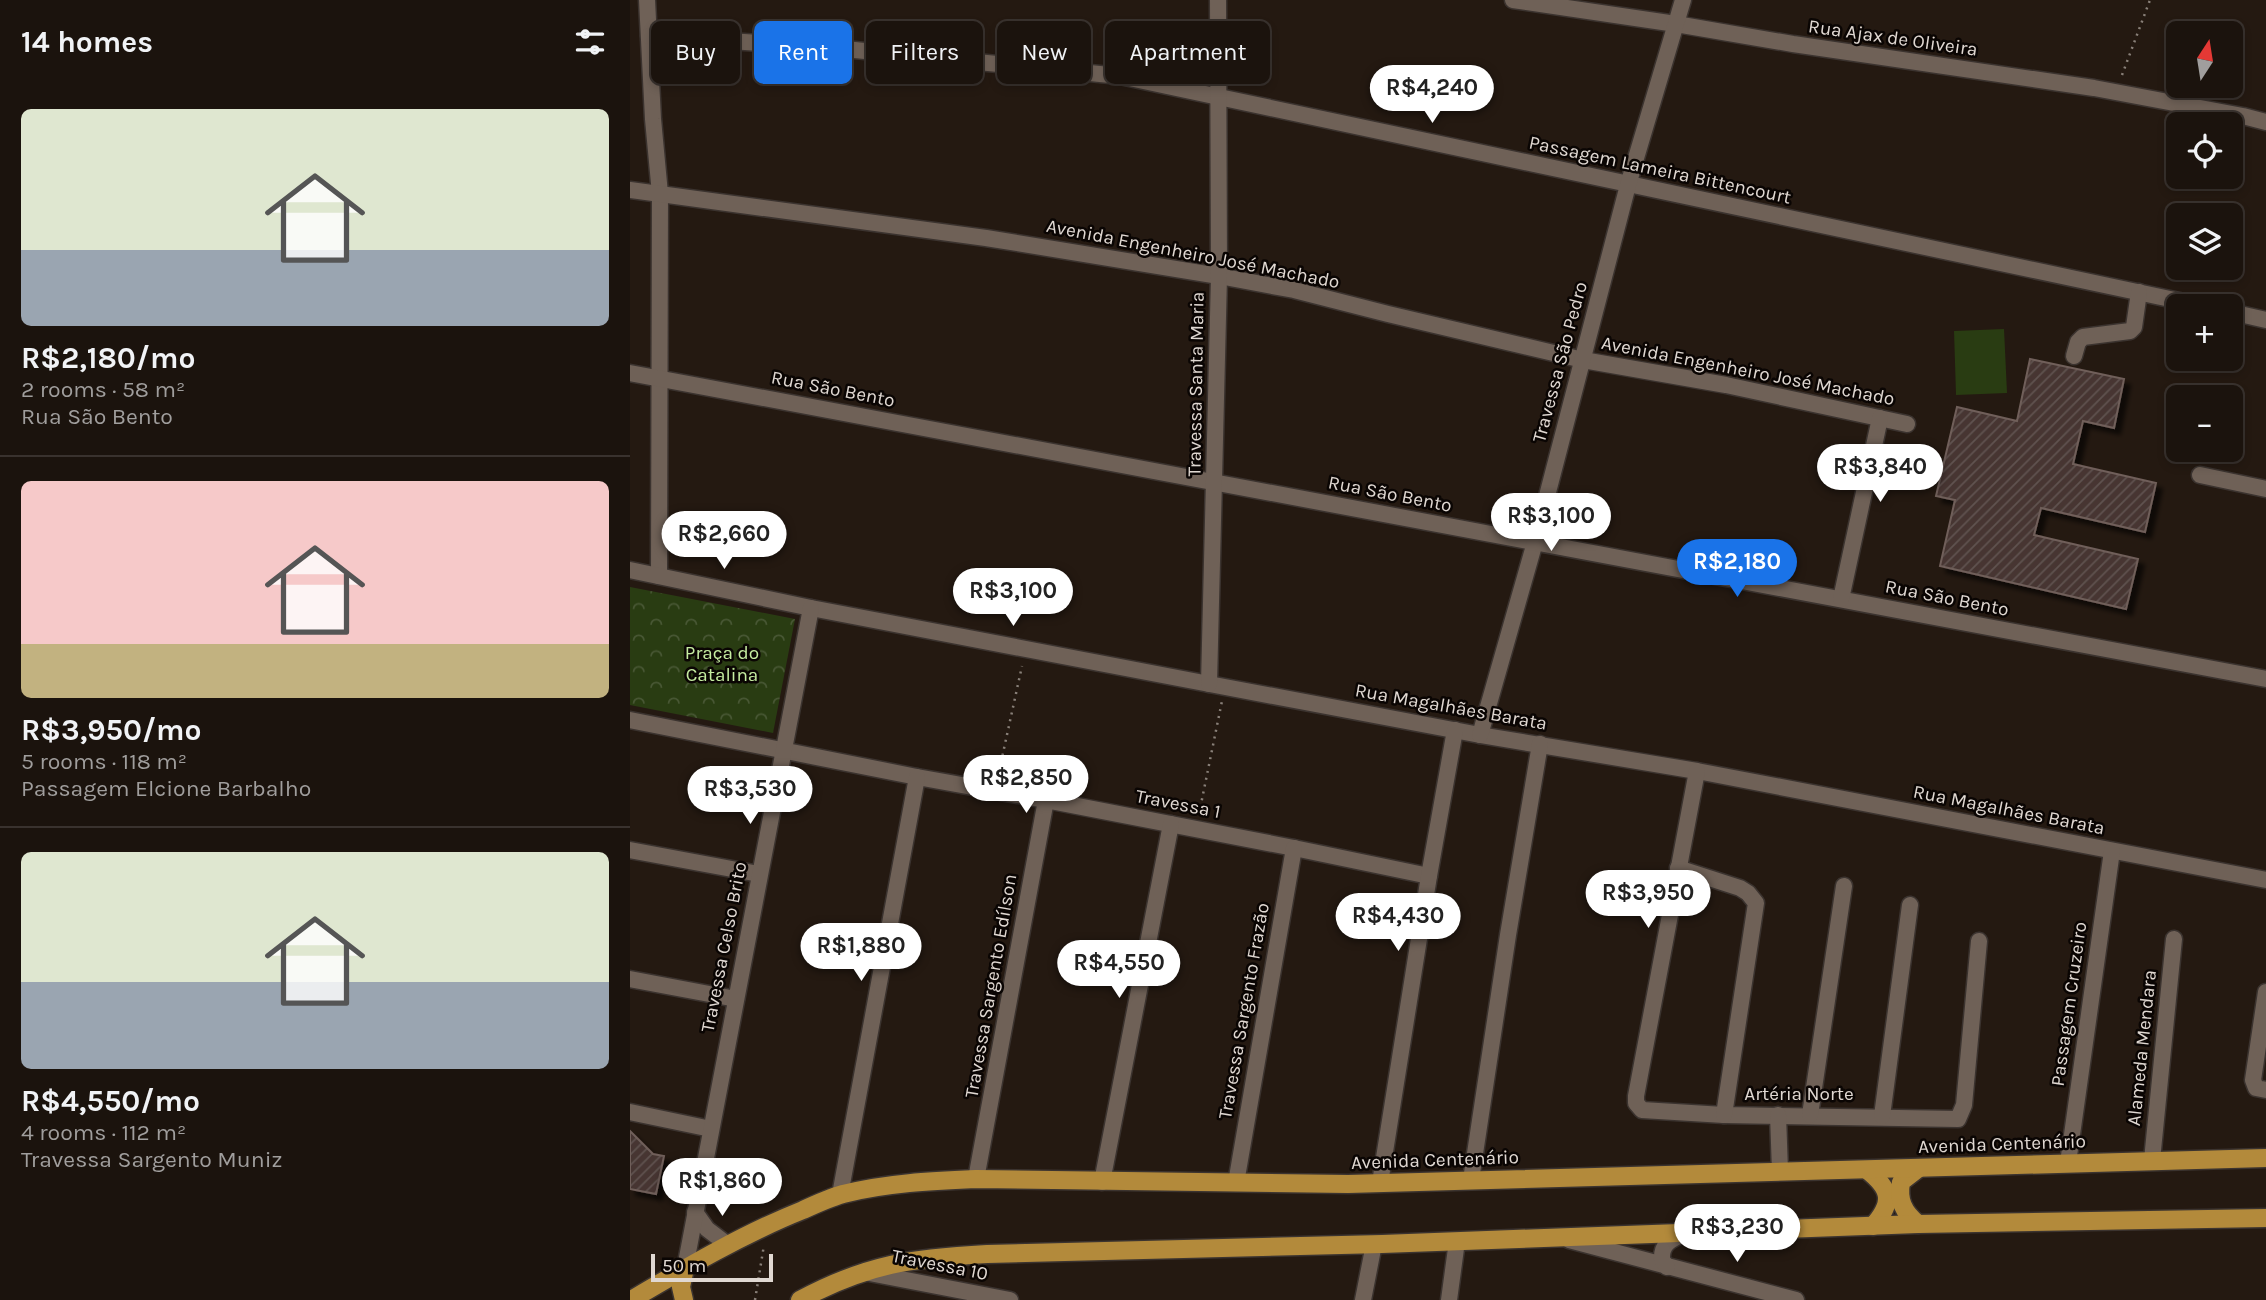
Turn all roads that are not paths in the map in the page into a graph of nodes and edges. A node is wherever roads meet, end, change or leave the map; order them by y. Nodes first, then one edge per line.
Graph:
1 (647, 0) edge
2 (1218, 0) edge
3 (1513, 0) edge
4 (1683, 0) edge
5 (1676, 24) junction
6 (649, 36) junction
7 (1218, 98) junction
8 (2266, 122) edge
9 (1628, 185) junction
10 (630, 190) edge
11 (660, 194) junction
12 (1219, 275) junction
13 (2139, 292) junction
14 (2166, 298) edge
15 (2243, 315) edge
16 (2266, 320) edge
17 (2074, 356) dead end
18 (1583, 360) junction
19 (630, 373) edge
20 (661, 379) junction
21 (1880, 418) junction
22 (1907, 424) dead end
23 (2200, 475) dead end
24 (1215, 482) junction
25 (2266, 489) edge
26 (1535, 542) junction
27 (630, 570) edge
28 (659, 576) junction
29 (1841, 599) junction
30 (811, 608) junction
31 (2266, 679) edge
32 (1217, 686) junction
33 (630, 720) edge
34 (1455, 730) junction
35 (1480, 734) junction
36 (1540, 744) junction
37 (783, 749) junction
38 (1696, 771) junction
39 (917, 777) junction
40 (1046, 800) junction
41 (1171, 824) junction
42 (1294, 848) junction
43 (630, 850) edge
44 (2112, 851) junction
45 (1678, 868) junction
46 (759, 874) junction
47 (1429, 876) junction
48 (2266, 880) edge
49 (1844, 886) dead end
50 (1910, 905) dead end
51 (2174, 939) dead end
52 (1979, 941) dead end
53 (630, 979) edge
54 (2266, 992) edge
55 (736, 999) junction
56 (2266, 1090) edge
57 (630, 1112) edge
58 (1724, 1115) junction
59 (1778, 1115) junction
60 (1810, 1115) junction
61 (1882, 1116) junction
62 (711, 1129) junction
63 (2266, 1158) edge
64 (2152, 1160) junction
65 (2068, 1163) junction
66 (1919, 1168) junction
67 (1867, 1170) junction
68 (1780, 1171) junction
69 (976, 1179) junction
70 (1471, 1180) junction
71 (1102, 1182) junction
72 (1236, 1183) junction
73 (1380, 1183) junction
74 (840, 1195) junction
75 (695, 1212) junction
76 (2266, 1218) edge
77 (1918, 1224) junction
78 (1873, 1226) junction
79 (1683, 1234) junction
80 (1563, 1238) junction
81 (1457, 1241) junction
82 (1374, 1244) junction
83 (728, 1245) junction
84 (1667, 1267) junction
85 (685, 1268) junction
86 (862, 1271) junction
87 (1742, 1292) edge
88 (826, 1293) edge
89 (631, 1300) edge
90 (684, 1300) edge
91 (800, 1300) edge
92 (1010, 1300) edge
93 (1363, 1300) edge
94 (1449, 1300) edge
95 (1796, 1300) edge

1 - 6 street
2 - 7 street, Travessa Santa Maria
3 - 5 street, Rua Ajax de Oliveira
4 - 5 street, Travessa São Pedro
5 - 8 street, Rua Ajax de Oliveira
5 - 9 street, Travessa São Pedro
6 - 7 street, Passagem Lameira Bittencourt
6 - 11 street
7 - 9 street, Passagem Lameira Bittencourt
7 - 12 street, Travessa Santa Maria
9 - 13 street, Passagem Lameira Bittencourt
9 - 18 street, Travessa São Pedro
10 - 11 street, Avenida Engenheiro José Machado
11 - 12 street, Avenida Engenheiro José Machado
11 - 20 street
12 - 18 street, Avenida Engenheiro José Machado
12 - 24 street, Travessa Santa Maria
13 - 14 street, Passagem Lameira Bittencourt
13 - 17 street
15 - 16 street
18 - 21 street, Avenida Engenheiro José Machado
18 - 26 street, Travessa São Pedro
19 - 20 street, Rua São Bento
20 - 24 street, Rua São Bento
20 - 28 street
21 - 22 street, Avenida Engenheiro José Machado
21 - 29 street
23 - 25 street
24 - 26 street, Rua São Bento
24 - 32 street, Travessa Santa Maria
26 - 29 street, Rua São Bento
26 - 35 street, Travessa São Pedro
27 - 28 street, Rua Magalhães Barata
28 - 30 street, Rua Magalhães Barata
29 - 31 street, Rua São Bento
30 - 32 street, Rua Magalhães Barata
30 - 37 street, Travessa Celso Brito
32 - 34 street, Rua Magalhães Barata
33 - 37 street, Travessa 1
34 - 35 street, Rua Magalhães Barata
34 - 47 street
35 - 36 street, Rua Magalhães Barata
36 - 38 street, Rua Magalhães Barata
36 - 70 street
37 - 39 street, Travessa 1
37 - 46 street, Travessa Celso Brito
38 - 44 street, Rua Magalhães Barata
38 - 45 street
39 - 40 street, Travessa 1
39 - 74 street
40 - 41 street, Travessa 1
40 - 69 street, Travessa Sargento Edílson
41 - 42 street, Travessa 1
41 - 71 street
42 - 47 street, Travessa 1
42 - 72 street, Travessa Sargento Frazão
43 - 46 street
44 - 48 street, Rua Magalhães Barata
44 - 65 street, Passagem Cruzeiro
45 - 58 street
45 - 58 street, Artéria Norte
46 - 55 street, Travessa Celso Brito
47 - 73 street
49 - 60 street
50 - 61 street
51 - 64 street, Alameda Mendara
52 - 61 street, Artéria Norte
53 - 55 street
54 - 56 street
55 - 62 street, Travessa Celso Brito
57 - 62 street
58 - 59 street, Artéria Norte
59 - 60 street, Artéria Norte
59 - 68 street
60 - 61 street, Artéria Norte
62 - 75 street, Travessa Celso Brito
63 - 64 main road, Avenida Centenário
64 - 65 main road, Avenida Centenário
65 - 66 main road, Avenida Centenário
66 - 67 main road, Avenida Centenário
66 - 77 main road
67 - 68 main road, Avenida Centenário
67 - 78 main road
68 - 70 main road, Avenida Centenário
69 - 71 main road, Avenida Centenário
69 - 74 main road, Avenida Centenário
70 - 73 main road, Avenida Centenário
71 - 72 main road, Avenida Centenário
72 - 73 main road, Avenida Centenário
74 - 83 main road, Avenida Centenário
75 - 83 street
75 - 85 street, Travessa Celso Brito
76 - 77 main road
77 - 78 main road
78 - 79 main road
79 - 80 main road
79 - 84 street
80 - 81 main road
80 - 84 street
81 - 82 main road
81 - 94 street
82 - 86 main road
82 - 93 street
83 - 85 main road, Avenida Centenário
84 - 87 street
85 - 89 main road, Avenida Centenário
85 - 90 main road
86 - 88 main road
86 - 92 street, Travessa 10
87 - 95 street
88 - 91 main road

